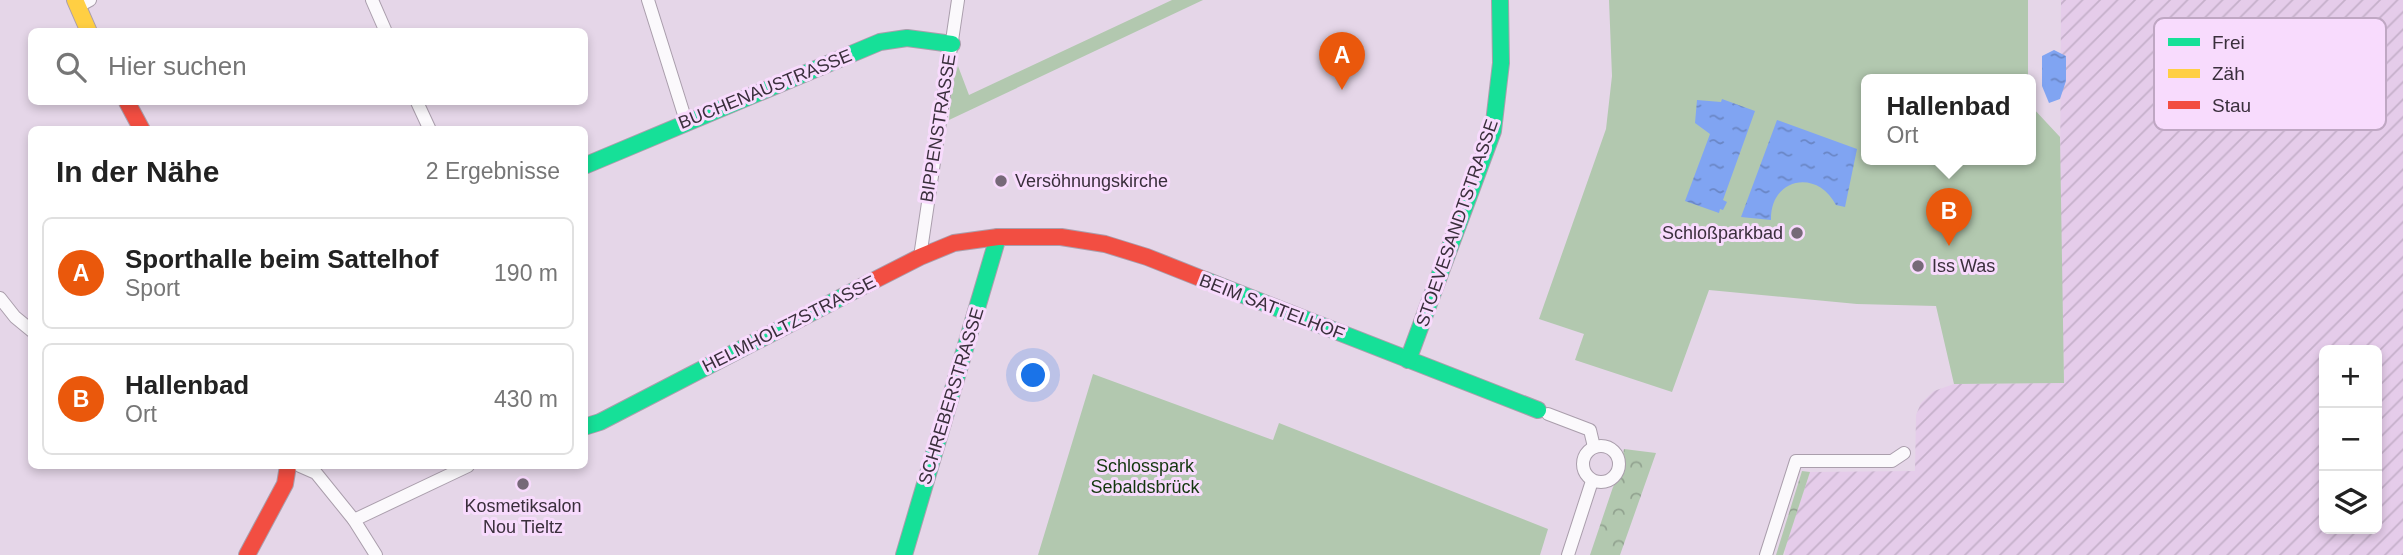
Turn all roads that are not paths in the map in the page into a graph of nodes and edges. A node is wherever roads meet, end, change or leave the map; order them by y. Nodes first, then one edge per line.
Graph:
1 (372, 0) edge
2 (649, 0) edge
3 (958, 0) edge
4 (1500, 0) edge
5 (81, 2) edge
6 (88, 28) edge
7 (384, 28) edge
8 (952, 44) junction
9 (129, 105) edge
10 (418, 105) edge
11 (687, 121) junction
12 (140, 126) edge
13 (428, 126) edge
14 (588, 164) edge
15 (998, 237) junction
16 (920, 257) junction
17 (0, 298) edge
18 (28, 328) edge
19 (1409, 360) junction
20 (1543, 412) joint
21 (588, 426) edge
22 (1594, 447) junction
23 (1904, 453) dead end
24 (288, 469) edge
25 (307, 469) edge
26 (462, 469) edge
27 (1592, 481) junction
28 (354, 520) junction
29 (247, 555) edge
30 (376, 555) edge
31 (904, 555) edge
32 (1568, 555) edge
33 (1766, 555) edge

1 - 7 street
2 - 11 street
3 - 8 street, BIPPENSTRASSE
4 - 19 street, STOEVESANDTSTRASSE
5 - 6 street
8 - 11 street, BUCHENAUSTRASSE
8 - 16 street, BIPPENSTRASSE
9 - 12 street
10 - 13 street
11 - 14 street, BUCHENAUSTRASSE
15 - 16 street, HELMHOLTZSTRASSE
15 - 19 street, BEIM SATTELHOF
15 - 31 street, SCHREBERSTRASSE
16 - 21 street, HELMHOLTZSTRASSE
17 - 18 street
19 - 20 street, BEIM SATTELHOF
20 - 22 street, BEIM SATTELHOF
22 - 27 street
22 - 27 street
23 - 33 street
24 - 29 street
25 - 28 street
26 - 28 street
27 - 32 street
28 - 30 street

